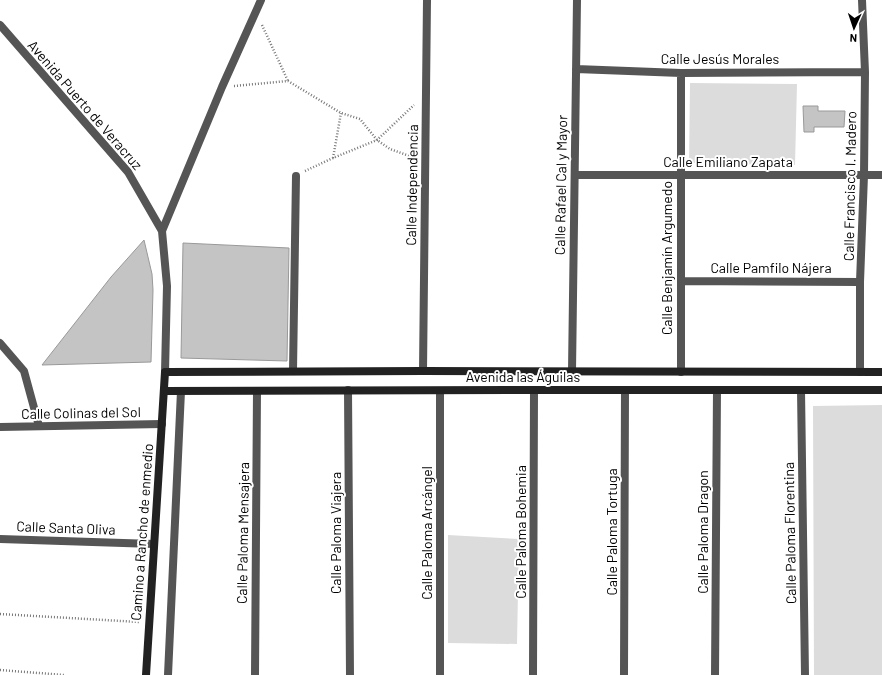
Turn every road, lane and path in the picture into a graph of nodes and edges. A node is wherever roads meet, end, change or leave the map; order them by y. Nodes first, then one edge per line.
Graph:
1 (261, 0) edge
2 (427, 0) edge
3 (576, 0) edge
4 (862, 0) edge
5 (256, 12) junction
6 (0, 25) edge
7 (576, 69) junction
8 (681, 72) junction
9 (865, 72) junction
10 (288, 81) junction
11 (222, 87) junction
12 (426, 94) junction
13 (341, 113) junction
14 (376, 140) junction
15 (333, 158) junction
16 (426, 162) junction
17 (575, 175) junction
18 (680, 175) junction
19 (864, 175) junction
20 (882, 175) edge
21 (296, 176) joint
22 (162, 231) junction
23 (681, 281) junction
24 (860, 282) junction
25 (0, 343) edge
26 (293, 371) junction
27 (423, 371) junction
28 (572, 371) junction
29 (166, 372) junction
30 (681, 372) junction
31 (860, 372) junction
32 (882, 372) edge
33 (348, 390) junction
34 (534, 390) junction
35 (625, 390) junction
36 (716, 390) junction
37 (801, 390) junction
38 (882, 390) edge
39 (164, 391) junction
40 (181, 391) junction
41 (257, 391) junction
42 (440, 391) junction
43 (162, 424) junction
44 (39, 426) junction
45 (0, 427) edge
46 (0, 539) edge
47 (154, 544) junction
48 (0, 614) edge
49 (149, 623) junction
50 (0, 670) edge
51 (64, 675) edge
52 (146, 675) edge
53 (168, 675) edge
54 (254, 675) edge
55 (350, 675) edge
56 (440, 675) edge
57 (533, 675) edge
58 (624, 675) edge
59 (715, 675) edge
60 (805, 675) edge

1 - 5 street
2 - 12 street, Calle Independencia
3 - 7 street, Calle Rafael Cal y Mayor
4 - 9 street, Calle Francisco I. Madero
5 - 10 path
5 - 11 street
6 - 22 street, Avenida Puerto de Veracruz
7 - 8 street, Calle Jesús Morales
7 - 17 street, Calle Rafael Cal y Mayor
8 - 9 street, Calle Jesús Morales
8 - 18 street, Calle Benjamín Argumedo
9 - 19 street, Calle Francisco I. Madero
10 - 11 path
10 - 13 path
11 - 22 street
12 - 14 path
12 - 16 street, Calle Independencia
13 - 14 path
13 - 15 path
14 - 15 path
14 - 16 path
15 - 21 path
16 - 27 street, Calle Independencia
17 - 18 street, Calle Emiliano Zapata
17 - 28 street, Calle Rafael Cal y Mayor
18 - 19 street, Calle Emiliano Zapata
18 - 23 street, Calle Benjamín Argumedo
19 - 20 street, Calle Emiliano Zapata
19 - 24 street, Calle Francisco I. Madero
21 - 26 street
22 - 29 street, Avenida Puerto de Veracruz
23 - 24 street, Calle Pamfilo Nájera
23 - 30 street, Calle Benjamín Argumedo
24 - 31 street, Calle Francisco I. Madero
25 - 44 street
26 - 27 street, Avenida las Águilas
26 - 29 street, Avenida las Águilas
27 - 28 street, Avenida las Águilas
28 - 30 street, Avenida las Águilas
29 - 39 street, Avenida Puerto de Veracruz
30 - 31 street, Avenida las Águilas
31 - 32 street, Avenida las Águilas
33 - 41 street, Avenida las Águilas
33 - 42 street, Avenida las Águilas
33 - 55 street, Calle Paloma Viajera
34 - 35 street, Avenida las Águilas
34 - 42 street, Avenida las Águilas
34 - 57 street, Calle Paloma Bohemia
35 - 36 street, Avenida las Águilas
35 - 58 street, Calle Paloma Tortuga
36 - 37 street, Avenida las Águilas
36 - 59 street, Calle Paloma Dragon
37 - 38 street, Avenida las Águilas
37 - 60 street, Calle Paloma Florentina
39 - 40 street, Avenida las Águilas
39 - 43 street, Camino a Rancho de enmedio
40 - 41 street, Avenida las Águilas
40 - 53 street
41 - 54 street, Calle Paloma Mensajera
42 - 56 street, Calle Paloma Arcángel
43 - 44 street, Calle Colinas del Sol
43 - 47 street, Camino a Rancho de enmedio
44 - 45 street, Calle Colinas del Sol
46 - 47 street, Calle Santa Oliva
47 - 49 street, Camino a Rancho de enmedio
48 - 49 path
49 - 52 street, Camino a Rancho de enmedio
50 - 51 path

